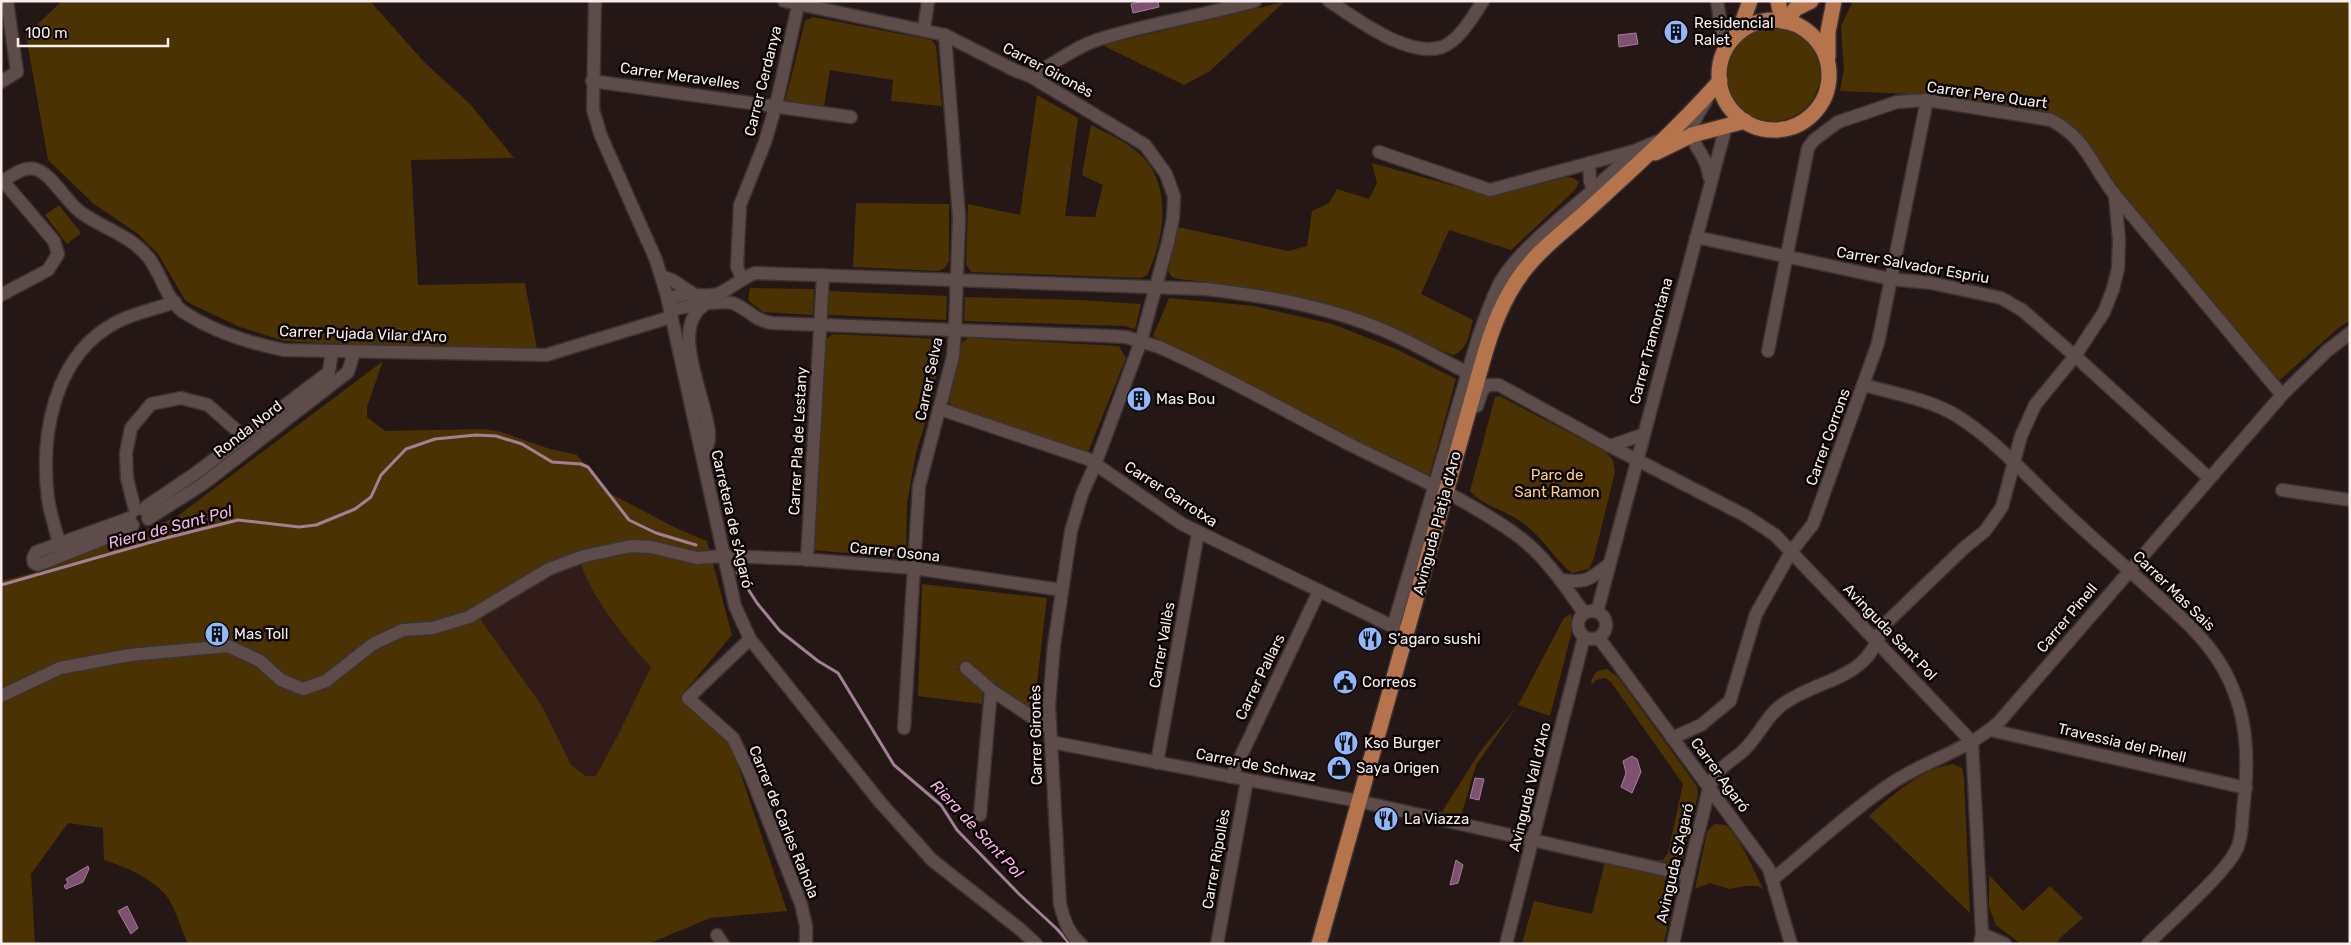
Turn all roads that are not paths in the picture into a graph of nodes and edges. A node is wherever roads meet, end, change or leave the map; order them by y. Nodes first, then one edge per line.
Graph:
1 (7, 1) edge
2 (595, 1) edge
3 (784, 1) edge
4 (928, 1) edge
5 (1255, 1) edge
6 (1329, 1) edge
7 (1483, 1) edge
8 (1717, 1) edge
9 (1750, 1) edge
10 (1778, 1) edge
11 (1791, 1) edge
12 (1834, 1) edge
13 (1811, 2) edge
14 (798, 6) junction
15 (1719, 18) junction
16 (1785, 21) junction
17 (924, 30) junction
18 (1740, 32) junction
19 (945, 35) junction
20 (1725, 50) junction
21 (1828, 63) junction
22 (1030, 76) junction
23 (592, 81) junction
24 (1720, 81) junction
25 (1, 82) edge
26 (1710, 94) junction
27 (1926, 100) junction
28 (776, 105) junction
29 (852, 117) dead end
30 (1745, 121) junction
31 (1726, 126) junction
32 (1692, 135) junction
33 (1666, 142) junction
34 (1700, 150) junction
35 (1379, 152) dead end
36 (1641, 154) junction
37 (1589, 163) junction
38 (2, 181) edge
39 (1710, 183) junction
40 (1593, 190) junction
41 (2115, 195) junction
42 (1696, 237) junction
43 (1788, 257) junction
44 (823, 275) junction
45 (661, 276) junction
46 (742, 278) junction
47 (1891, 279) junction
48 (958, 280) junction
49 (1155, 286) junction
50 (692, 293) junction
51 (1, 295) edge
52 (175, 302) junction
53 (703, 306) junction
54 (670, 309) junction
55 (821, 324) junction
56 (956, 330) junction
57 (2350, 333) edge
58 (1140, 341) junction
59 (332, 351) junction
60 (1768, 351) dead end
61 (354, 352) junction
62 (2075, 356) junction
63 (1468, 373) junction
64 (1864, 385) junction
65 (2282, 395) junction
66 (940, 409) junction
67 (1642, 435) junction
68 (243, 436) junction
69 (1610, 446) junction
70 (1458, 448) junction
71 (1636, 459) junction
72 (702, 460) junction
73 (2014, 463) junction
74 (1095, 464) junction
75 (2209, 478) junction
76 (2282, 490) dead end
77 (1440, 491) junction
78 (2350, 500) edge
79 (138, 516) junction
80 (1198, 533) junction
81 (59, 544) junction
82 (1791, 552) junction
83 (723, 556) junction
84 (807, 560) junction
85 (1608, 565) junction
86 (913, 568) junction
87 (2128, 570) junction
88 (1560, 580) junction
89 (1062, 590) junction
90 (1319, 592) junction
91 (1591, 612) junction
92 (1400, 630) junction
93 (1584, 637) junction
94 (1599, 638) junction
95 (750, 639) junction
96 (1878, 643) junction
97 (966, 668) dead end
98 (992, 690) junction
99 (1, 696) edge
100 (904, 728) dead end
101 (1050, 729) junction
102 (1990, 730) junction
103 (1672, 738) junction
104 (1051, 742) junction
105 (1972, 742) junction
106 (1157, 763) junction
107 (1231, 776) junction
108 (1247, 780) junction
109 (2246, 788) junction
110 (1709, 789) junction
111 (1358, 800) junction
112 (980, 815) dead end
113 (1533, 840) junction
114 (1688, 875) junction
115 (1772, 880) junction
116 (1981, 939) edge
117 (2150, 943) edge
118 (806, 944) edge
119 (1036, 944) edge
120 (1081, 944) edge
121 (1217, 944) edge
122 (1319, 944) edge
123 (1506, 944) edge
124 (1673, 944) edge
125 (1791, 944) edge
126 (2005, 944) edge

1 - 25 street
2 - 23 street, Carretera de s'Agaró
3 - 14 street, Carrer Gironès
4 - 17 street
5 - 22 street
6 - 7 street
8 - 15 street
9 - 18 main road
10 - 16 main road
11 - 13 main road
12 - 21 main road
13 - 16 main road
14 - 17 street, Carrer Gironès
14 - 28 street, Carrer Cerdanya
15 - 18 street
15 - 20 street
16 - 18 main road
16 - 21 main road
17 - 19 street, Carrer Gironès
18 - 20 main road
19 - 22 street, Carrer Gironès
19 - 48 street, Carrer Selva
20 - 24 main road
21 - 30 main road
22 - 49 street, Carrer Gironès
23 - 28 street, Carrer Meravelles
23 - 45 street, Carretera de s'Agaró
24 - 26 main road, Avinguda Platja d'Aro
24 - 30 main road
26 - 32 street
26 - 33 main road, Avinguda Platja d'Aro
27 - 41 street, Carrer Pere Quart
27 - 43 street, Carrer Pere Quart
27 - 47 street, Carrer Corrons
28 - 29 street, Carrer Meravelles
28 - 46 street, Carrer Cerdanya
30 - 31 main road
31 - 32 main road
31 - 39 street, Carrer Tramontana
32 - 33 main road
32 - 34 street
33 - 34 street
33 - 36 main road, Avinguda Platja d'Aro
34 - 39 street
35 - 37 street
36 - 37 street
36 - 40 street
36 - 70 main road, Avinguda Platja d'Aro
37 - 40 street
38 - 51 street
38 - 52 street, Carrer Pujada Vilar d'Aro
39 - 42 street, Carrer Tramontana
40 - 63 street
41 - 62 street, Avinguda S'Agaró
41 - 65 street, Carrer Pere Quart
42 - 43 street, Carrer Salvador Espriu
42 - 67 street, Carrer Tramontana
43 - 47 street, Carrer Salvador Espriu
43 - 60 street, Carrer Pere Quart
44 - 46 street
44 - 48 street
44 - 55 street, Carrer Pla de Ľestany
45 - 50 street
45 - 54 street, Carretera de s'Agaró
46 - 50 street
47 - 62 street, Carrer Salvador Espriu
47 - 64 street, Carrer Corrons
48 - 49 street
48 - 56 street, Carrer Selva
49 - 58 street, Carrer Gironès
49 - 63 street
50 - 54 street
52 - 59 street, Carrer Pujada Vilar d'Aro
52 - 81 street
53 - 54 street
53 - 55 street
53 - 72 street
54 - 61 street, Carrer Pujada Vilar d'Aro
54 - 72 street, Carretera de s'Agaró
55 - 56 street
55 - 84 street, Carrer Pla de Ľestany
56 - 58 street
56 - 66 street, Carrer Selva
57 - 65 street, Carrer Pinell
58 - 74 street, Carrer Gironès
58 - 77 street
59 - 61 street, Carrer Pujada Vilar d'Aro
59 - 68 street, Ronda Nord
61 - 79 street, Ronda Nord
62 - 73 street, Avinguda S'Agaró
62 - 75 street, Carrer Salvador Espriu
63 - 77 street
64 - 73 street, Carrer Mas Sais
64 - 82 street, Carrer Corrons
65 - 75 street, Carrer Pinell
66 - 74 street, Carrer Garrotxa
66 - 86 street, Carrer Selva
67 - 69 street
67 - 71 street, Carrer Tramontana
68 - 79 street, Ronda Nord
68 - 79 street
69 - 70 street, Avinguda Sant Pol
69 - 71 street, Avinguda Sant Pol
70 - 77 main road, Avinguda Platja d'Aro
71 - 82 street, Avinguda Sant Pol
71 - 85 street, Carrer Tramontana
72 - 83 street, Carretera de s'Agaró
73 - 87 street, Carrer Mas Sais
73 - 96 street, Avinguda S'Agaró
74 - 80 street, Carrer Garrotxa
74 - 89 street, Carrer Gironès
75 - 87 street, Carrer Pinell
76 - 78 street
77 - 88 street
77 - 92 main road, Avinguda Platja d'Aro
79 - 81 street, Ronda Nord
79 - 81 street, Ronda Nord
80 - 90 street, Carrer Garrotxa
80 - 106 street, Carrer Vallès
82 - 96 street, Avinguda Sant Pol
82 - 103 street, Carrer Corrons
83 - 84 street, Carrer Osona
83 - 95 street, Carretera de s'Agaró
83 - 99 street, Carrer Osona
84 - 86 street, Carrer Osona
85 - 88 street
85 - 91 street, Carrer Tramontana
86 - 89 street, Carrer Osona
86 - 100 street, Carrer Selva
87 - 102 street, Carrer Pinell
87 - 109 street, Carrer Mas Sais
88 - 91 street
89 - 101 street, Carrer Gironès
90 - 92 street, Carrer Garrotxa
90 - 107 street, Carrer Pallars
91 - 93 street
91 - 94 street
92 - 111 main road, Avinguda Platja d'Aro
93 - 94 street
93 - 113 street, Avinguda Vall d'Aro
94 - 103 street, Carrer Agaró
95 - 118 street, Carrer de Carles Rahola
95 - 119 street, Carretera de s'Agaró
96 - 105 street, Avinguda Sant Pol
96 - 110 street, Avinguda S'Agaró
97 - 98 street
98 - 101 street
98 - 112 street
101 - 104 street, Carrer Gironès
102 - 105 street, Carrer Pinell
102 - 109 street, Travessia del Pinell
103 - 110 street, Carrer Agaró
104 - 106 street, Carrer de Schwaz
104 - 120 street, Carrer Gironès
105 - 115 street, Carrer Pinell
105 - 116 street
106 - 107 street, Carrer de Schwaz
107 - 108 street, Carrer de Schwaz
108 - 111 street, Carrer de Schwaz
108 - 121 street, Carrer Ripollès
109 - 117 street, Carrer Mas Sais
110 - 114 street, Avinguda S'Agaró
110 - 115 street, Carrer Agaró
111 - 113 street, Carrer de Schwaz
111 - 122 main road, Avinguda Platja d'Aro
113 - 114 street, Carrer de Schwaz
113 - 123 street, Avinguda Vall d'Aro
114 - 124 street, Avinguda S'Agaró
115 - 125 street, Carrer Agaró
116 - 126 street

